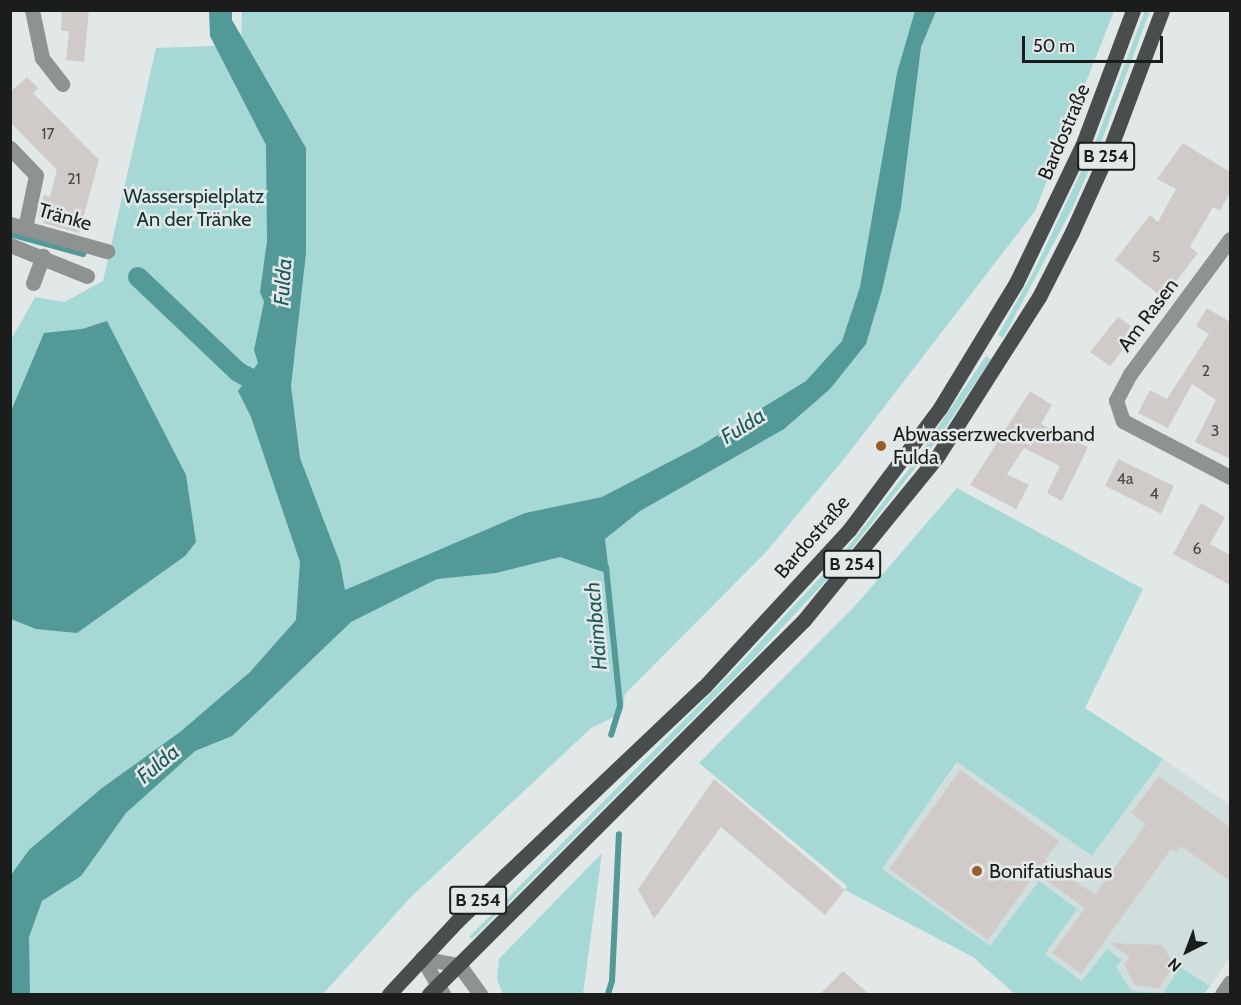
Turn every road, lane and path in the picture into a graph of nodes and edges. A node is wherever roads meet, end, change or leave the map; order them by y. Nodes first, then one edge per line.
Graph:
1 (32, 10) edge
2 (1134, 10) edge
3 (1162, 10) edge
4 (62, 84) dead end
5 (10, 148) edge
6 (18, 226) edge
7 (1230, 239) edge
8 (10, 245) edge
9 (107, 251) dead end
10 (43, 256) junction
11 (87, 276) dead end
12 (33, 283) dead end
13 (1230, 477) edge
14 (422, 958) junction
15 (459, 965) junction
16 (1230, 982) edge
17 (436, 992) edge
18 (389, 994) edge
19 (480, 994) edge
20 (1222, 994) edge

1 - 4 street
2 - 14 main road, Bardostraße / B 254
3 - 15 main road, B 254
5 - 6 street
6 - 9 street, Tränke
7 - 13 street, Am Rasen
8 - 10 street
10 - 11 street
10 - 12 street
14 - 15 street
14 - 17 street
14 - 18 main road, Bardostraße / B 254
15 - 17 main road, B 254
15 - 19 street
16 - 20 street

